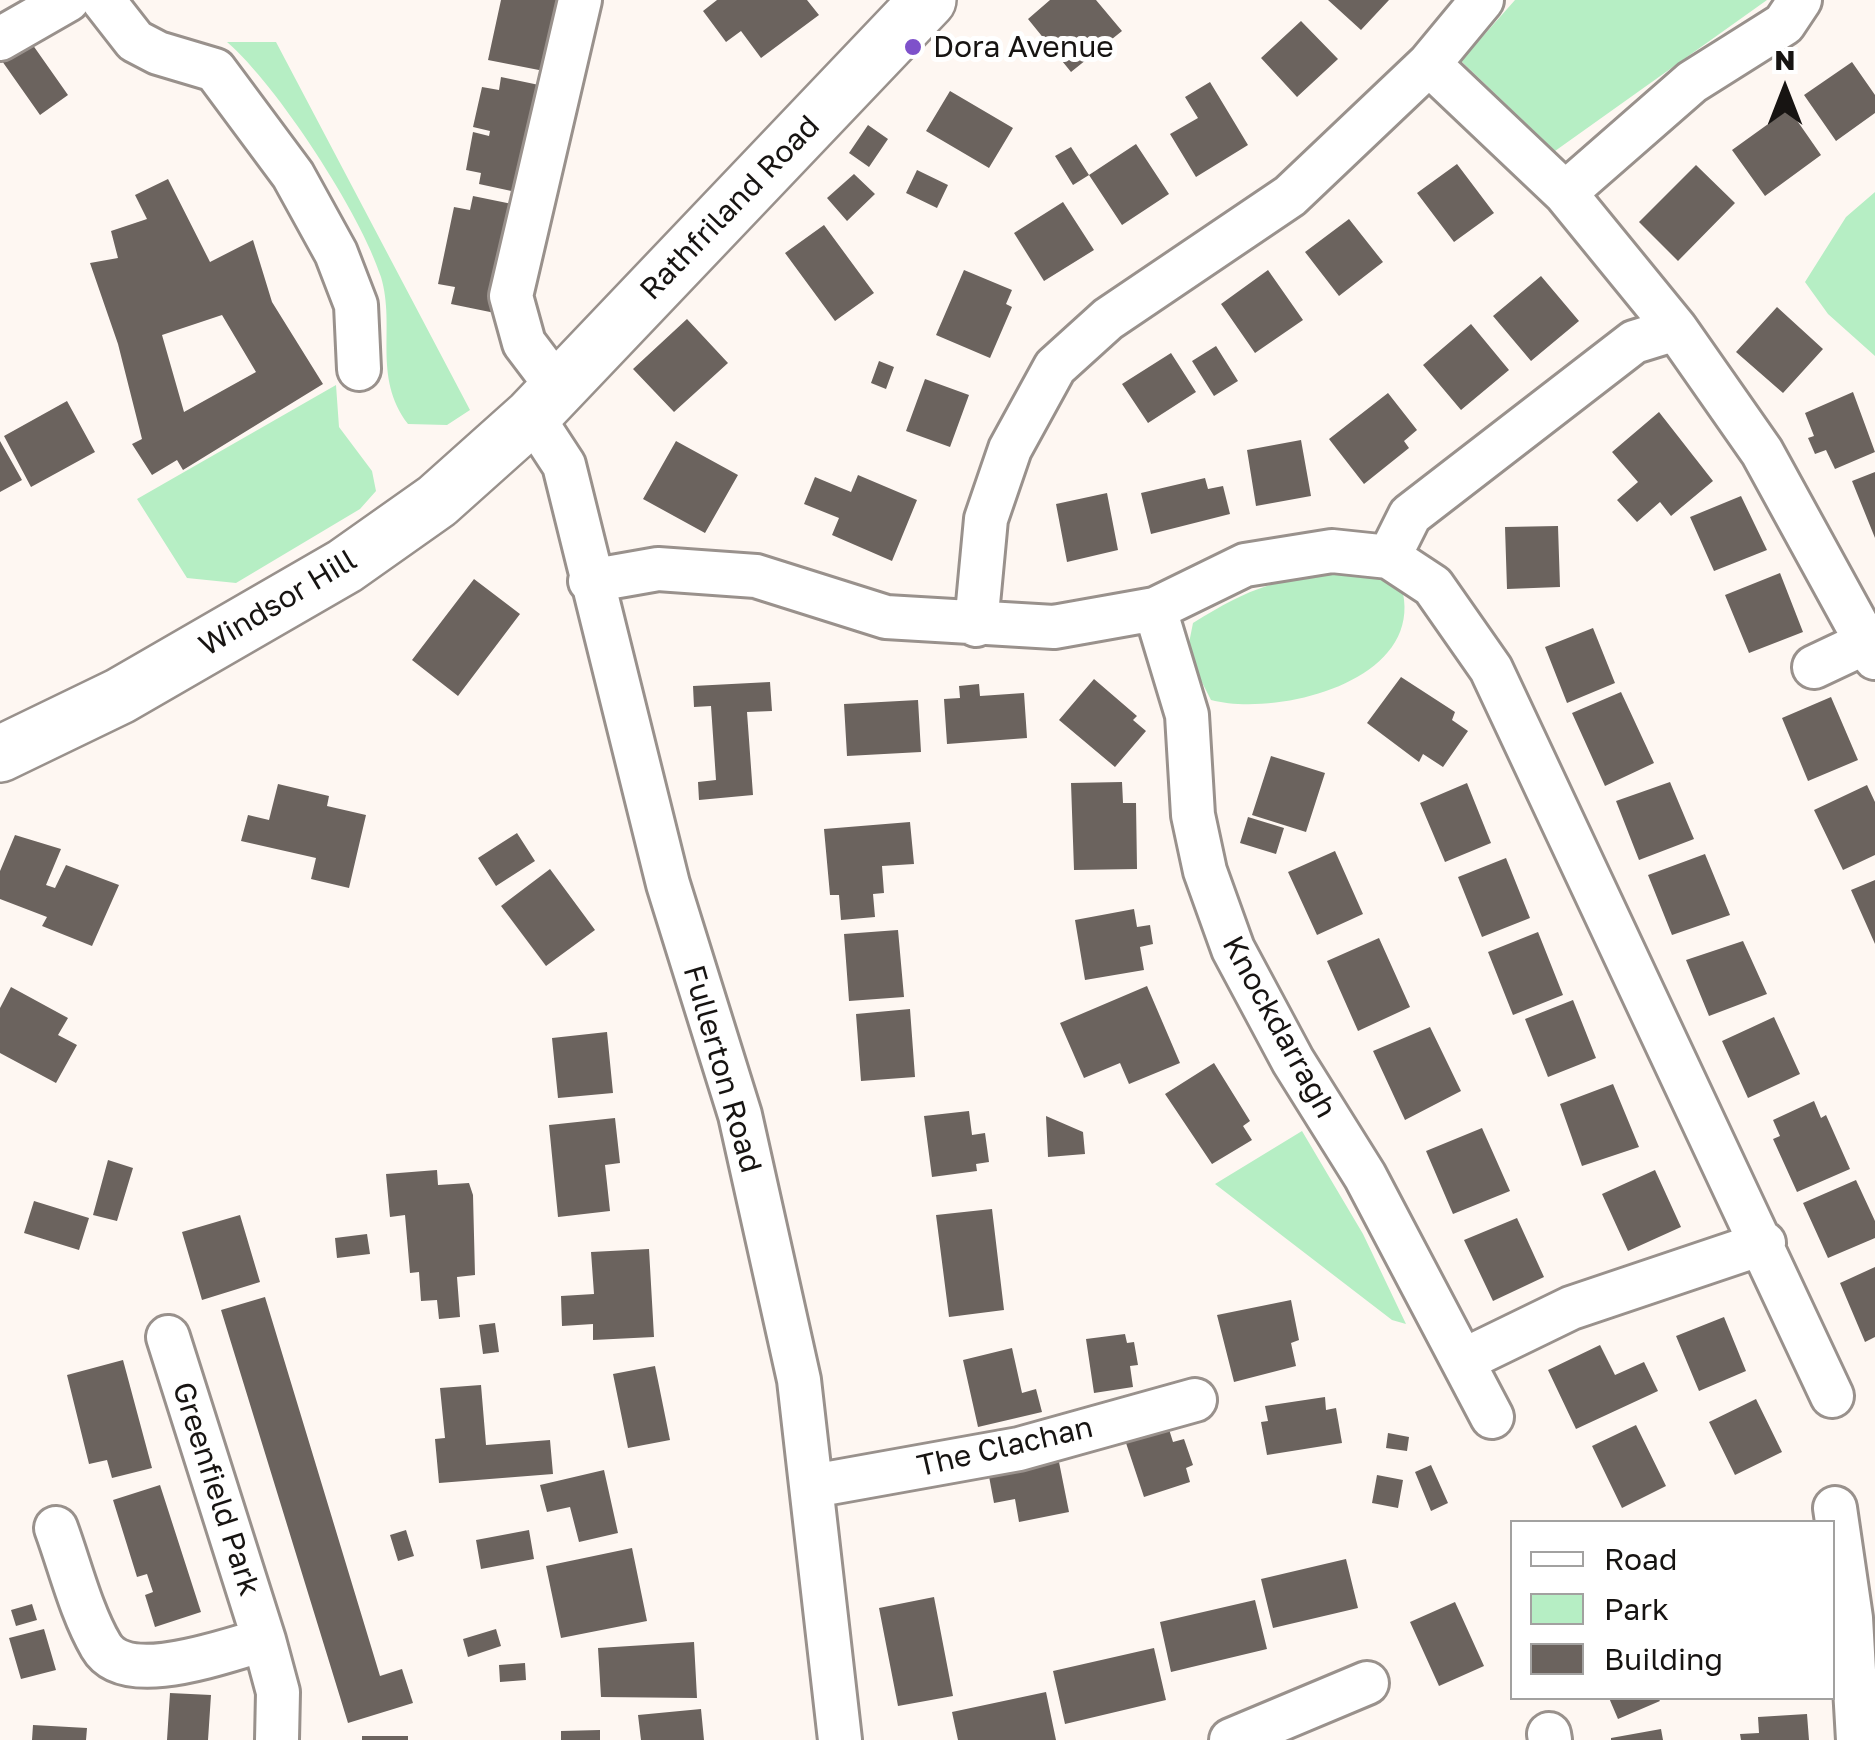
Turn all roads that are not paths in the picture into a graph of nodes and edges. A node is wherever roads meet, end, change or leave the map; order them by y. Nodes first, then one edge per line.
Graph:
1 (68, 0) edge
2 (103, 0) edge
3 (580, 0) edge
4 (928, 0) edge
5 (1482, 0) edge
6 (1800, 0) edge
7 (0, 39) edge
8 (1428, 64) junction
9 (1565, 193) junction
10 (1676, 329) junction
11 (358, 368) dead end
12 (545, 402) junction
13 (1389, 557) junction
14 (590, 581) junction
15 (1156, 609) junction
16 (976, 625) junction
17 (1871, 650) edge
18 (1814, 668) dead end
19 (0, 754) edge
20 (1764, 1243) junction
21 (168, 1337) dead end
22 (1464, 1360) junction
23 (1832, 1396) dead end
24 (1195, 1400) dead end
25 (1492, 1417) dead end
26 (813, 1486) junction
27 (1835, 1508) dead end
28 (56, 1528) dead end
29 (264, 1640) junction
30 (1367, 1684) dead end
31 (277, 1740) edge
32 (840, 1740) edge
33 (1231, 1740) edge
34 (1858, 1740) edge

1 - 7 street
2 - 11 street
3 - 12 street, Fullerton Road
4 - 12 main road, Rathfriland Road
5 - 8 street
6 - 9 street
8 - 9 street
8 - 16 street
9 - 10 street
10 - 13 street
10 - 17 street
12 - 14 street, Fullerton Road
12 - 19 main road, Windsor Hill
13 - 15 street
13 - 20 street
14 - 16 street
14 - 26 street, Fullerton Road
15 - 16 street
15 - 22 street, Knockdarragh
17 - 18 street
20 - 22 street
20 - 23 street
21 - 29 street, Greenfield Park
22 - 25 street, Knockdarragh
24 - 26 street, The Clachan
26 - 32 street, Fullerton Road
27 - 34 street
28 - 29 street
29 - 31 street, Greenfield Park
30 - 33 street

